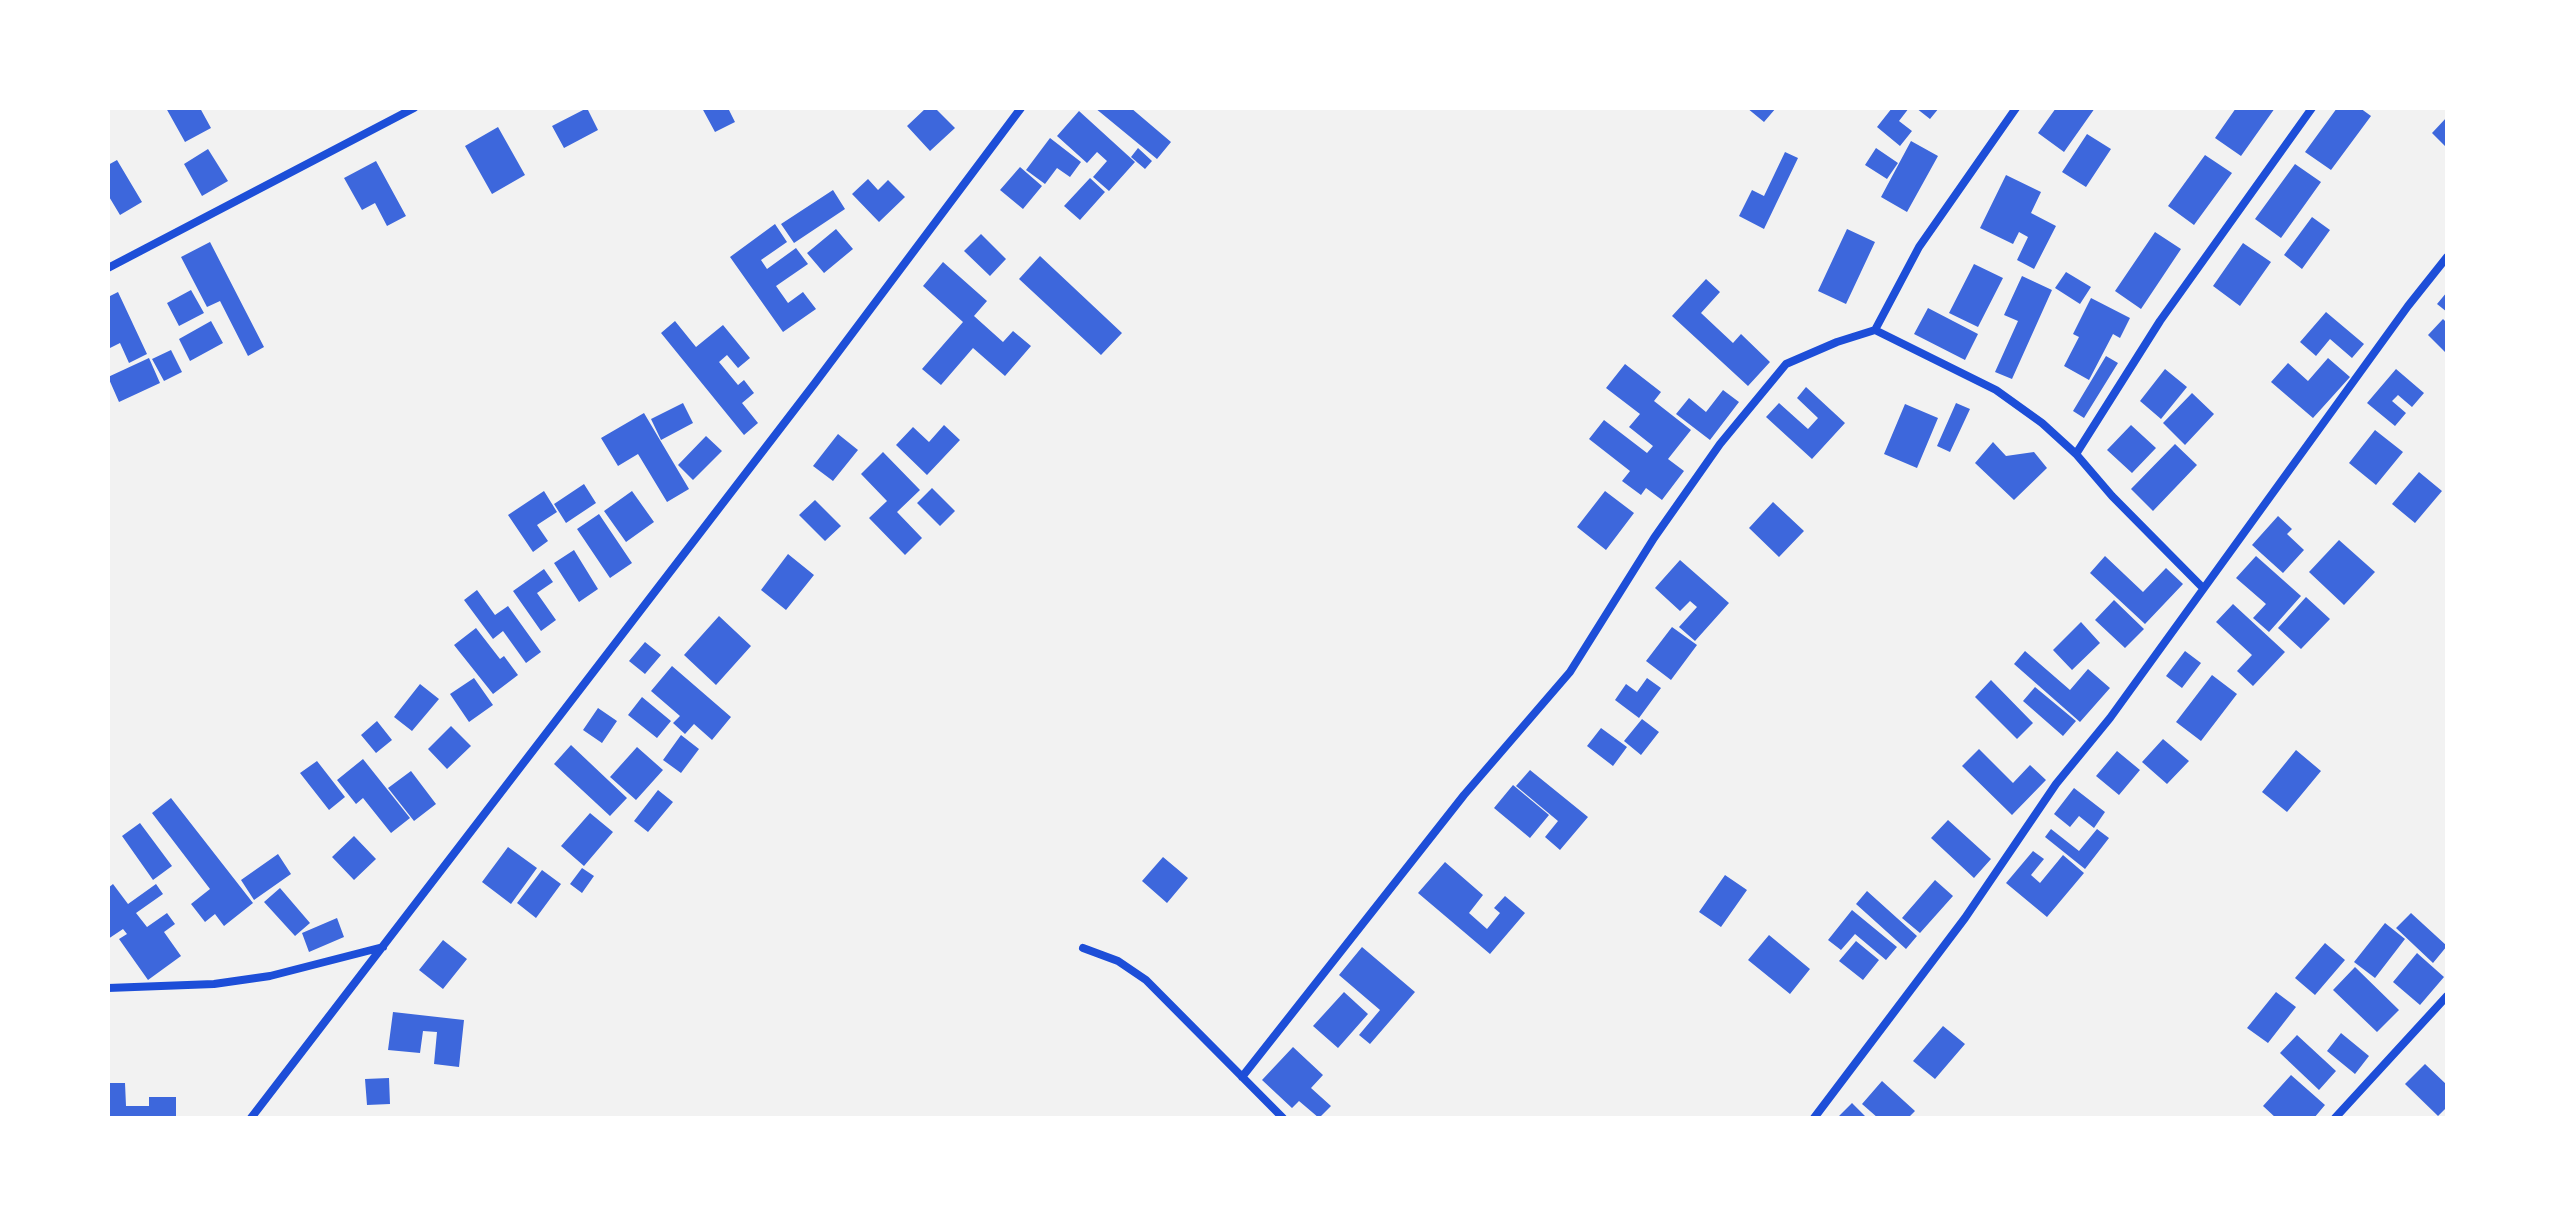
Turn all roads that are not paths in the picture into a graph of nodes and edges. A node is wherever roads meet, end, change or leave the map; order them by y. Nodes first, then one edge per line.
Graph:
1 (414, 108) edge
2 (1021, 108) edge
3 (2016, 108) edge
4 (2312, 108) edge
5 (2447, 257) edge
6 (108, 268) edge
7 (1875, 330) junction
8 (2076, 454) junction
9 (2203, 588) junction
10 (383, 947) junction
11 (1083, 948) dead end
12 (108, 988) edge
13 (2447, 996) edge
14 (1242, 1077) junction
15 (251, 1118) edge
16 (1283, 1118) edge
17 (1814, 1118) edge
18 (2335, 1118) edge

1 - 6 street
2 - 10 street
3 - 7 street
4 - 8 street
5 - 9 street
7 - 8 street
7 - 14 street
8 - 9 street
9 - 17 street
10 - 12 street
10 - 15 street
11 - 14 street
13 - 18 street
14 - 16 street

